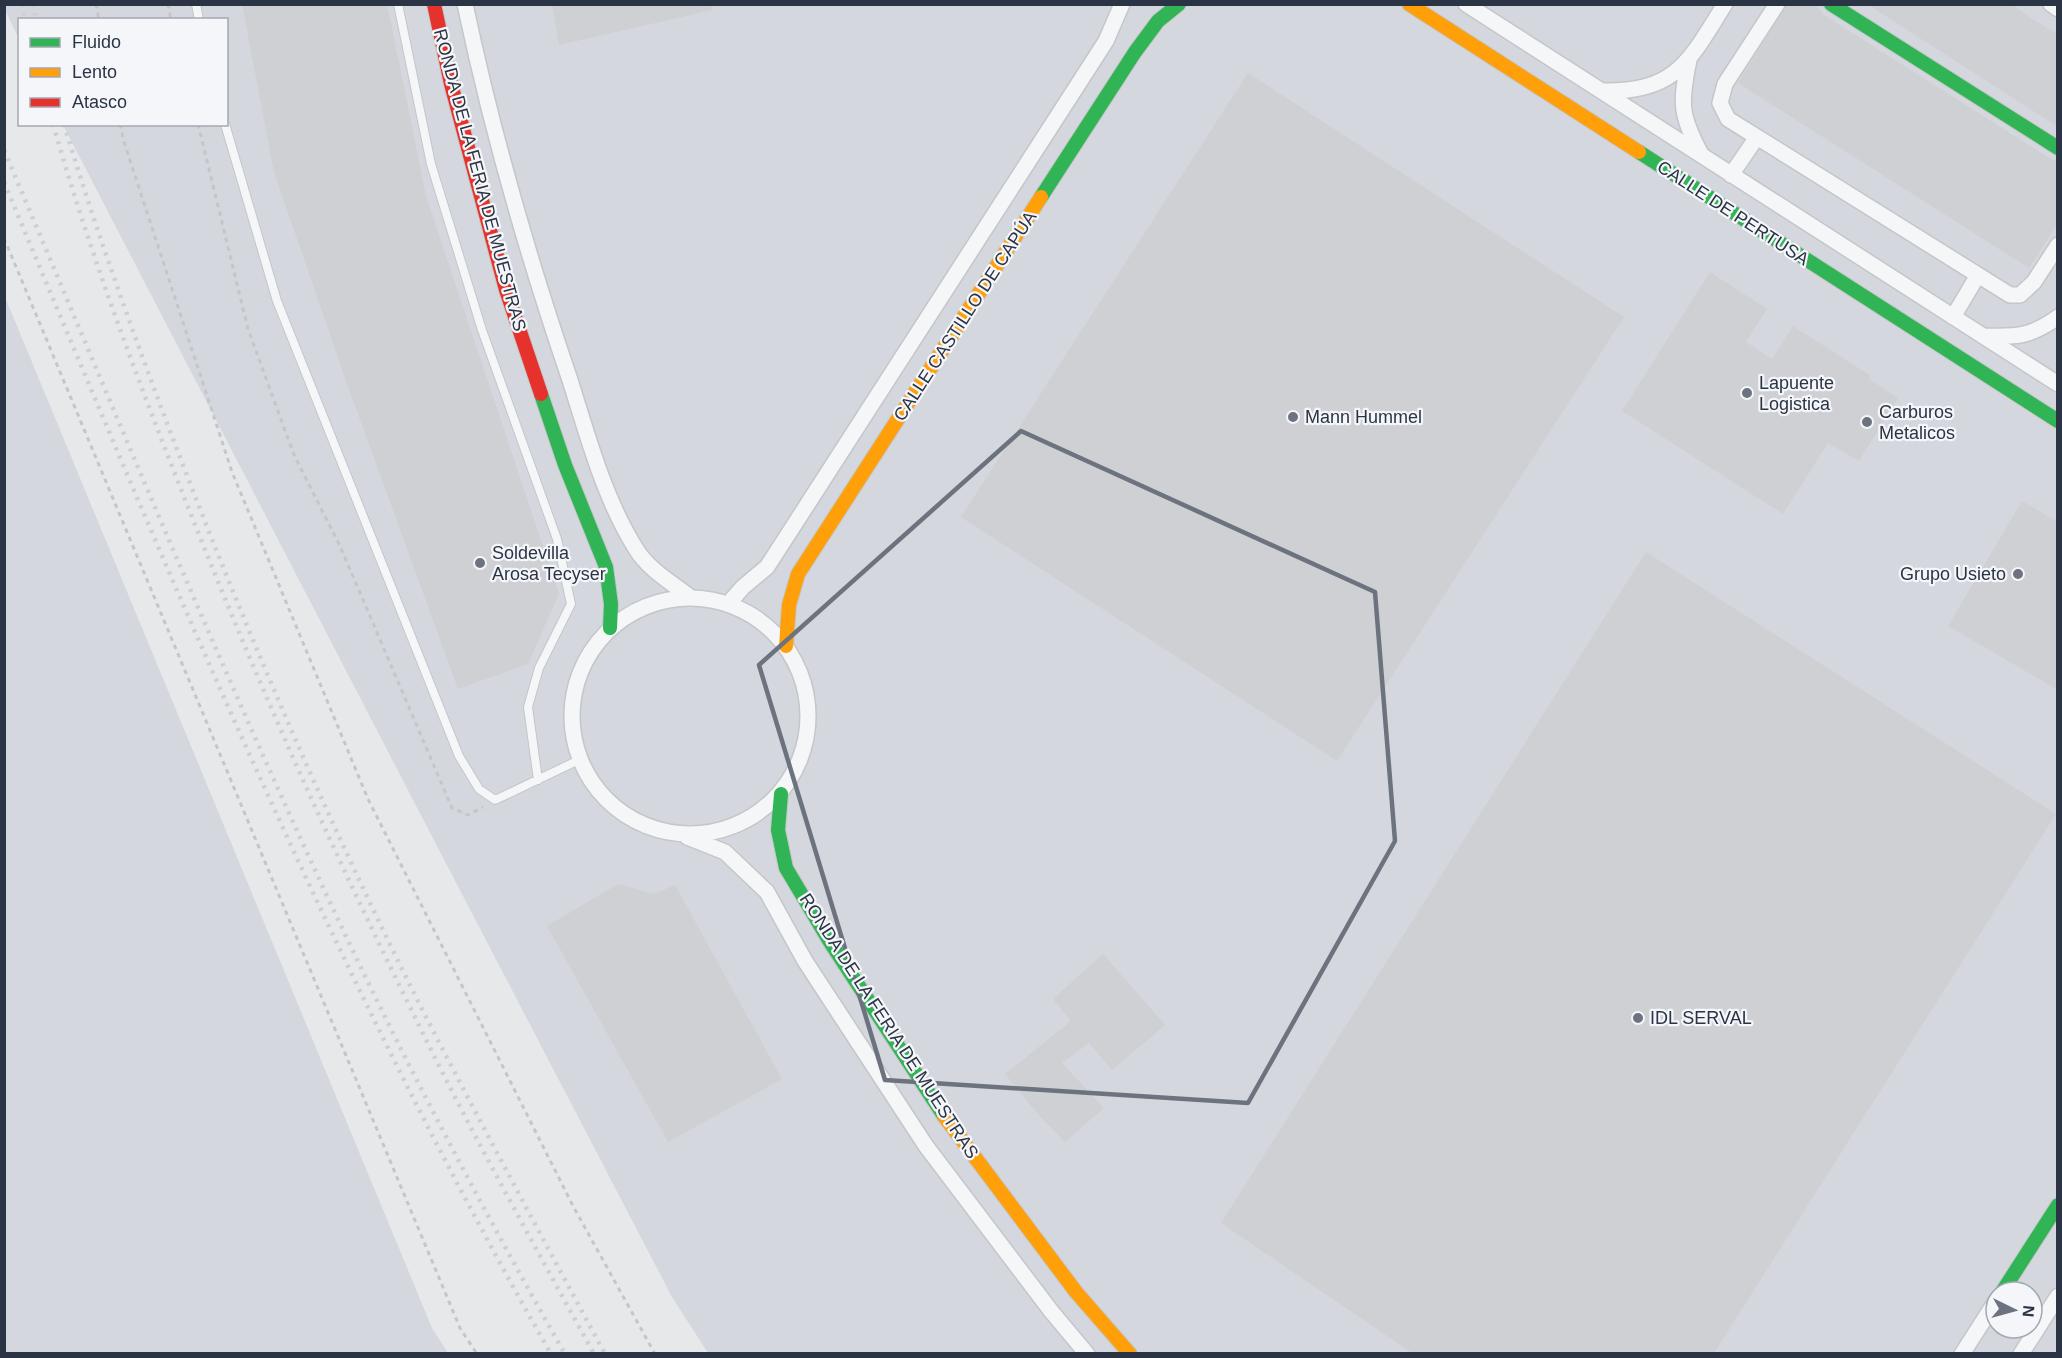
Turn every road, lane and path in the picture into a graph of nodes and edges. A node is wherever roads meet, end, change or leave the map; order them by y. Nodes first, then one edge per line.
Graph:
1 (398, 4) edge
2 (434, 4) edge
3 (465, 4) edge
4 (1122, 4) edge
5 (1179, 4) edge
6 (1409, 4) edge
7 (1466, 4) edge
8 (1725, 4) edge
9 (1777, 4) edge
10 (1831, 4) edge
11 (2051, 4) edge
12 (2058, 9) edge
13 (1689, 60) junction
14 (1602, 92) junction
15 (120, 126) edge
16 (198, 126) edge
17 (226, 126) edge
18 (1757, 137) junction
19 (2058, 148) edge
20 (1701, 156) junction
21 (1731, 175) junction
22 (4, 238) edge
23 (2058, 245) edge
24 (1978, 275) junction
25 (1953, 317) junction
26 (2058, 317) edge
27 (1984, 336) junction
28 (2058, 384) edge
29 (2058, 422) edge
30 (690, 597) junction
31 (729, 603) junction
32 (610, 628) junction
33 (786, 646) junction
34 (579, 760) junction
35 (538, 780) junction
36 (781, 794) junction
37 (495, 800) junction
38 (681, 835) junction
39 (2058, 1205) edge
40 (2010, 1280) edge
41 (2058, 1296) edge
42 (1984, 1319) edge
43 (477, 1353) edge
44 (656, 1353) edge
45 (1087, 1353) edge
46 (1130, 1353) edge
47 (1962, 1353) edge
48 (2021, 1353) edge

1 - 35 lane
2 - 32 street, RONDA DE LA FERIA DE MUESTRAS
3 - 30 street, RONDA DE LA FERIA DE MUESTRAS
4 - 31 street, CALLE CASTILLO DE CAPÚA
5 - 33 street, CALLE CASTILLO DE CAPÚA
6 - 29 street, CALLE DE PERTUSA
7 - 14 street, CALLE DE PERTUSA
8 - 13 street
9 - 18 street
10 - 19 street
11 - 12 street
13 - 14 street
13 - 20 street
14 - 20 street, CALLE DE PERTUSA
15 - 44 path
16 - 37 path
17 - 37 lane
18 - 21 street
18 - 24 street
20 - 21 street, CALLE DE PERTUSA
21 - 25 street, CALLE DE PERTUSA
22 - 43 path
23 - 24 street
24 - 25 street
25 - 27 street, CALLE DE PERTUSA
26 - 27 street
27 - 28 street, CALLE DE PERTUSA
30 - 31 street, RONDA DE LA FERIA DE MUESTRAS
30 - 32 street, RONDA DE LA FERIA DE MUESTRAS
31 - 33 street, RONDA DE LA FERIA DE MUESTRAS
32 - 34 street, RONDA DE LA FERIA DE MUESTRAS
33 - 36 street, RONDA DE LA FERIA DE MUESTRAS
34 - 35 lane
34 - 38 street, RONDA DE LA FERIA DE MUESTRAS
35 - 37 lane
36 - 38 street, RONDA DE LA FERIA DE MUESTRAS
36 - 46 street, RONDA DE LA FERIA DE MUESTRAS
38 - 45 street, RONDA DE LA FERIA DE MUESTRAS
39 - 40 street
41 - 48 street
42 - 47 street

